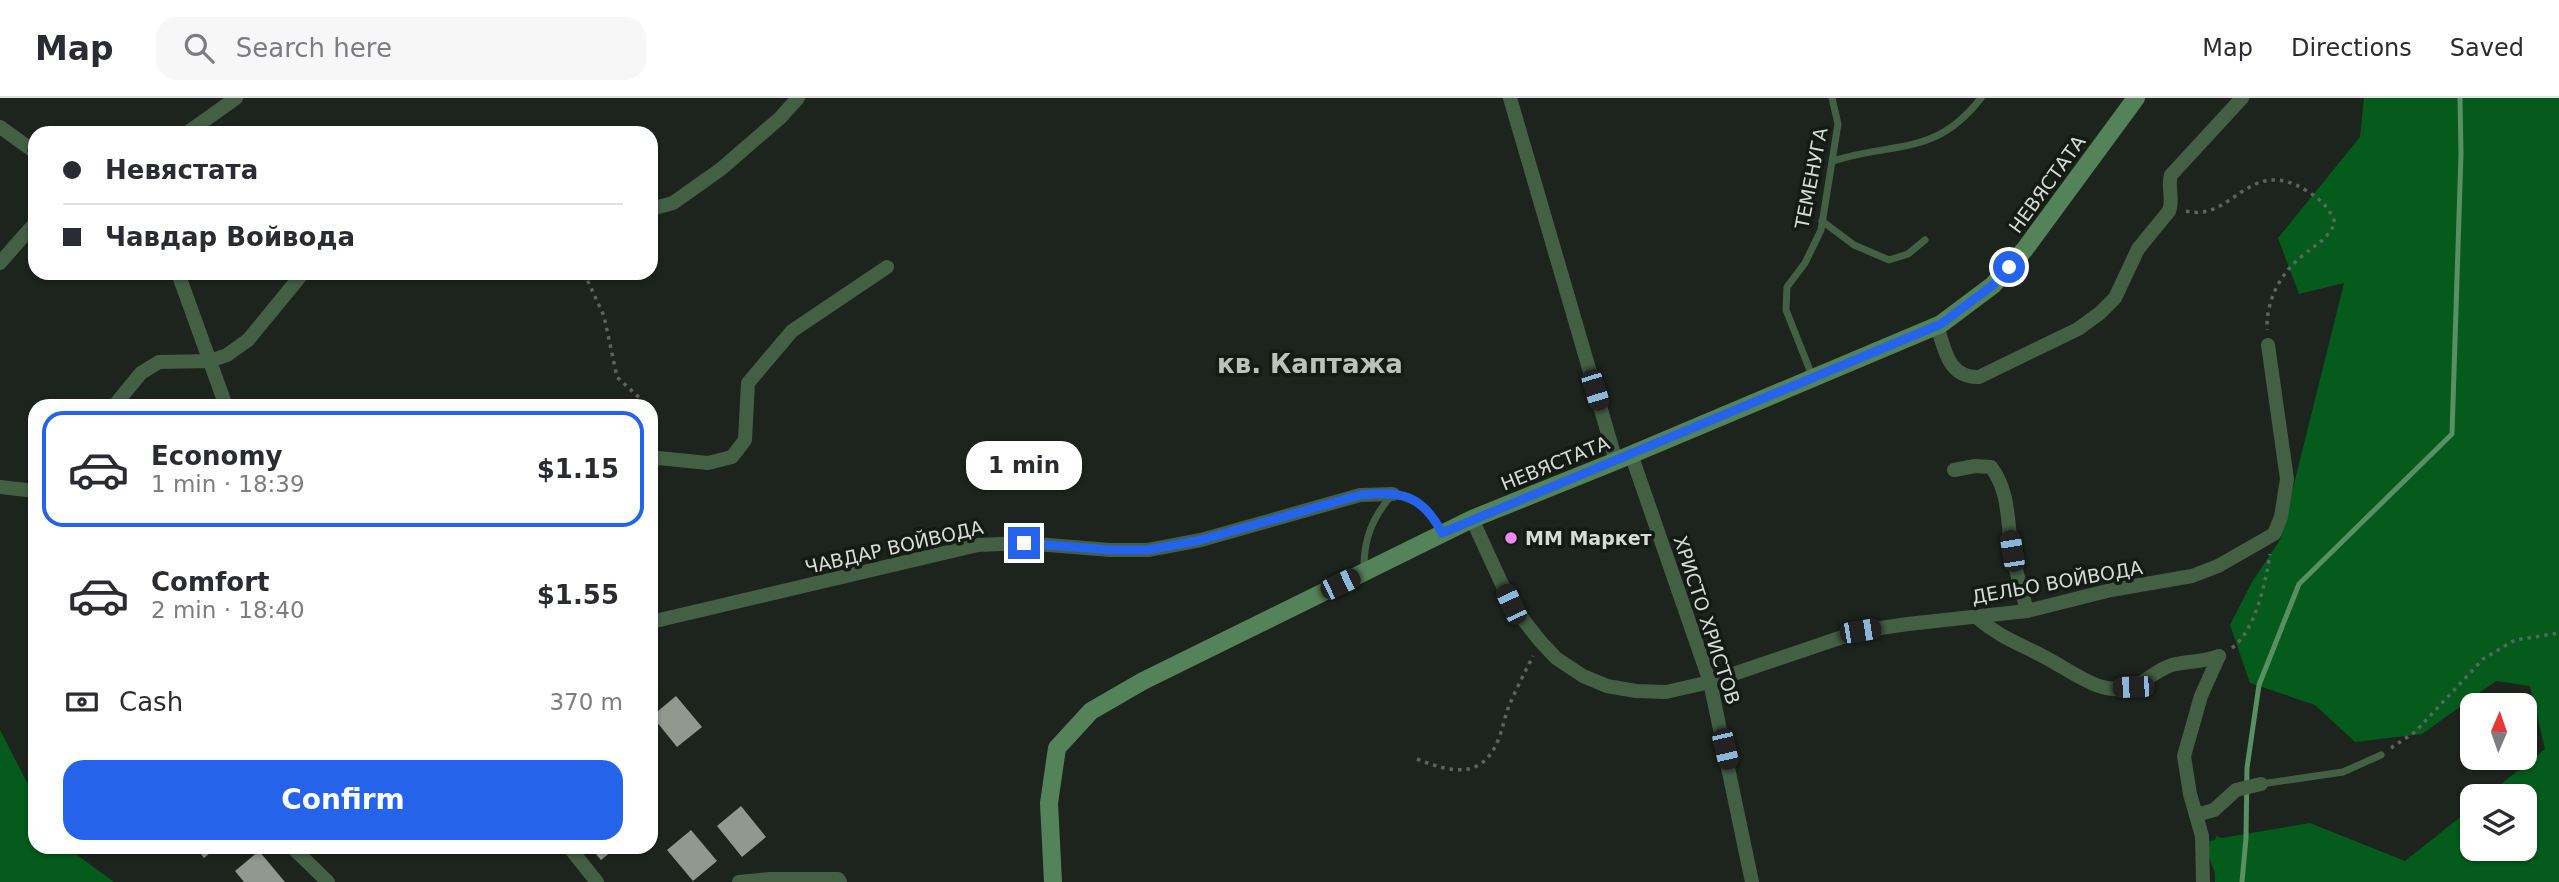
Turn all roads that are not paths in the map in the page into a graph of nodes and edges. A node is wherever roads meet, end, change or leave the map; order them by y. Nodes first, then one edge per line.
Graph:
1 (236, 98) edge
2 (798, 98) edge
3 (1510, 98) edge
4 (1832, 98) edge
5 (1981, 98) edge
6 (2136, 98) edge
7 (2242, 98) edge
8 (197, 126) edge
9 (0, 127) edge
10 (28, 147) edge
11 (1833, 161) junction
12 (658, 207) edge
13 (1822, 221) junction
14 (28, 231) edge
15 (1925, 240) dead end
16 (0, 262) edge
17 (887, 267) dead end
18 (181, 280) edge
19 (297, 280) edge
20 (1937, 326) junction
21 (2268, 345) road end
22 (210, 361) junction
23 (1814, 377) junction
24 (120, 399) edge
25 (224, 399) edge
26 (658, 458) edge
27 (1624, 458) junction
28 (1954, 470) dead end
29 (0, 487) edge
30 (28, 490) edge
31 (1393, 494) junction
32 (1472, 519) junction
33 (1442, 533) junction
34 (1364, 572) junction
35 (2027, 611) junction
36 (1976, 617) junction
37 (658, 620) edge
38 (1710, 682) junction
39 (2381, 755) road end
40 (2261, 784) joint
41 (2196, 815) junction
42 (299, 854) edge
43 (575, 854) edge
44 (328, 882) edge
45 (597, 882) edge
46 (739, 882) edge
47 (840, 882) edge
48 (1052, 882) edge
49 (1752, 882) edge
50 (2203, 882) edge

1 - 8 street
2 - 12 street
3 - 27 street, ХРИСТО ХРИСТОВ
4 - 11 lane, ТЕМЕНУГА
5 - 11 lane
6 - 20 street, НЕВЯСТАТА
7 - 20 street
9 - 10 street
11 - 13 lane, ТЕМЕНУГА
13 - 15 lane
13 - 23 lane, ТЕМЕНУГА
14 - 16 street
17 - 26 street
18 - 22 street
19 - 22 street
20 - 23 street, НЕВЯСТАТА
21 - 35 street, ДЕЛЬО ВОЙВОДА
22 - 24 street
22 - 25 street
23 - 27 street, НЕВЯСТАТА
27 - 32 street, НЕВЯСТАТА
27 - 38 street, ХРИСТО ХРИСТОВ
28 - 35 street
29 - 30 street
31 - 33 lane
31 - 34 lane
31 - 37 street, ЧАВДАР ВОЙВОДА
32 - 33 street, НЕВЯСТАТА
32 - 38 street, ДЕЛЬО ВОЙВОДА
33 - 34 street, НЕВЯСТАТА
34 - 48 street, НЕВЯСТАТА
35 - 36 street, ДЕЛЬО ВОЙВОДА
36 - 38 street, ДЕЛЬО ВОЙВОДА
36 - 41 street
38 - 49 street, ХРИСТО ХРИСТОВ
39 - 40 lane
40 - 41 street
41 - 50 street
42 - 44 street
43 - 45 street
46 - 47 street

